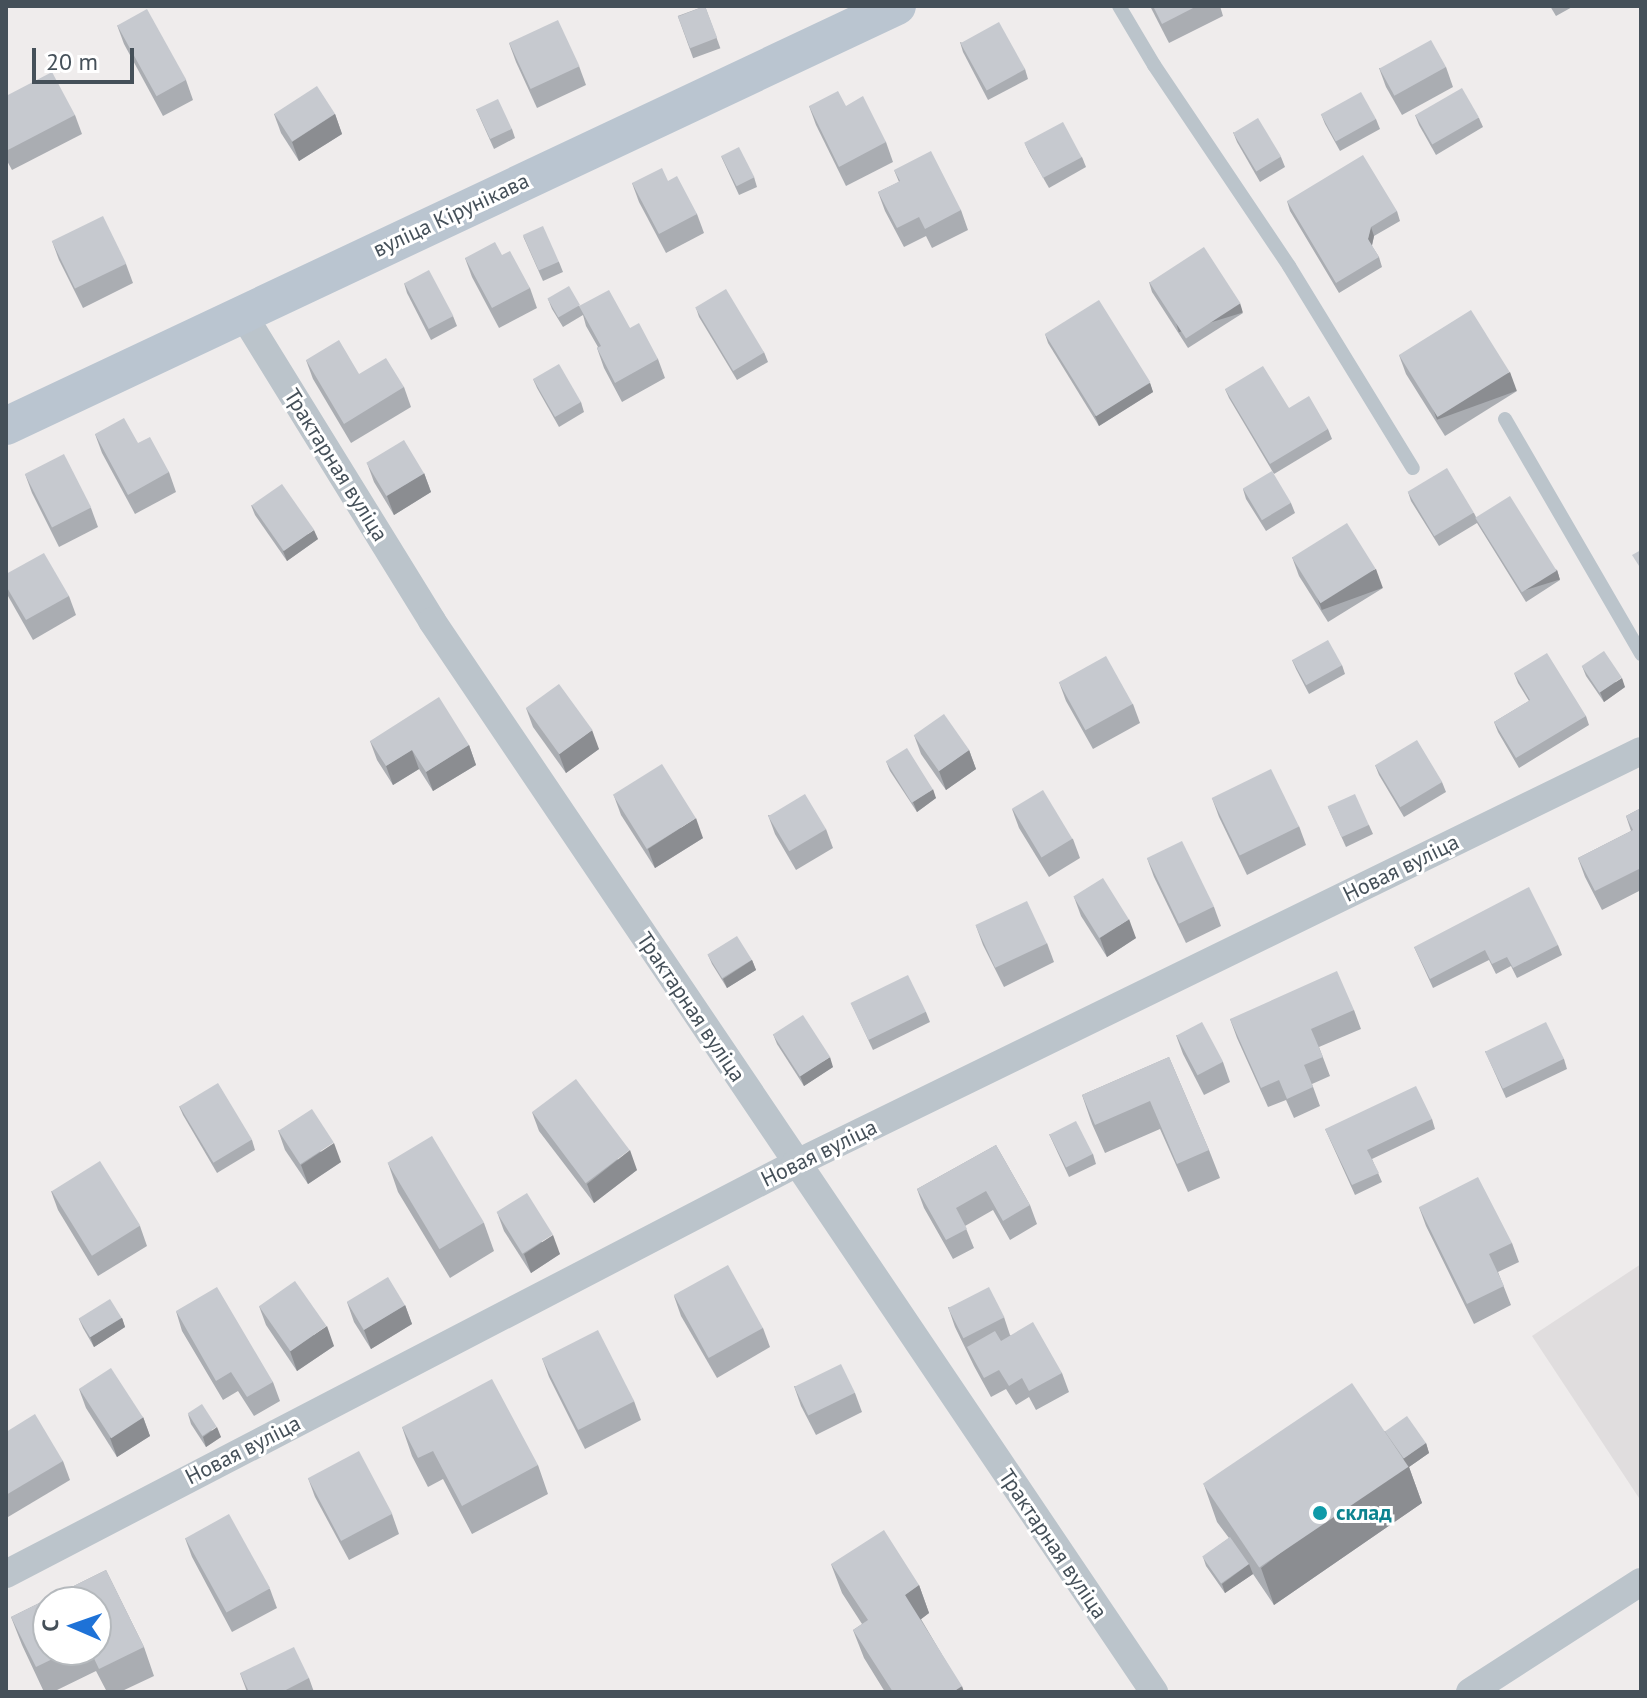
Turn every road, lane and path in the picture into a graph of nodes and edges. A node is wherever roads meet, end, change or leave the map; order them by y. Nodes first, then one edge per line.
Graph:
1 (897, 6) edge
2 (1119, 6) edge
3 (242, 313) junction
4 (1505, 419) dead end
5 (6, 426) edge
6 (1413, 468) dead end
7 (1641, 654) edge
8 (1641, 751) edge
9 (795, 1164) junction
10 (6, 1574) edge
11 (1641, 1582) edge
12 (1154, 1692) edge
13 (1470, 1692) edge

1 - 3 street, вуліца Кірунікава
2 - 6 lane
3 - 5 street, вуліца Кірунікава
3 - 9 street, Трактарная вуліца
4 - 7 lane
8 - 9 street, Новая вуліца
9 - 10 street, Новая вуліца
9 - 12 street, Трактарная вуліца
11 - 13 street

